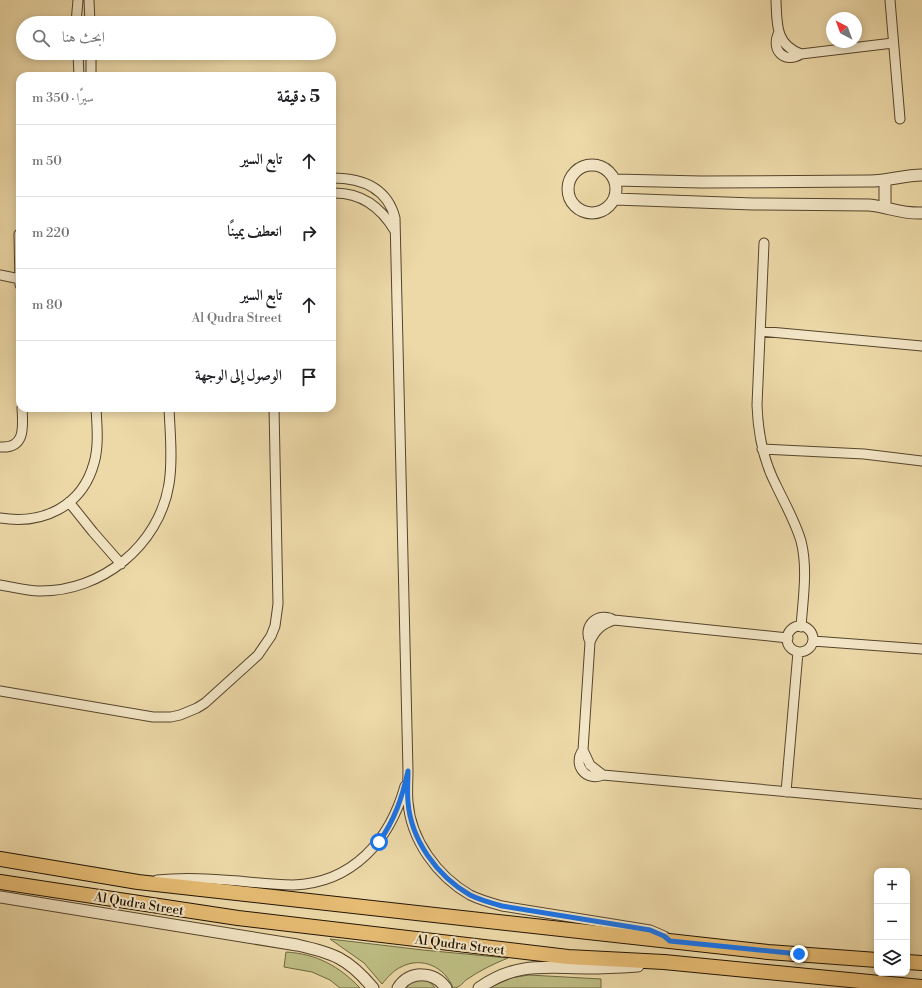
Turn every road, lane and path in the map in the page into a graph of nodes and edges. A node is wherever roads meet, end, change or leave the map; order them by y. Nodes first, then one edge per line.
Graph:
1 (78, 0) edge
2 (89, 0) edge
3 (776, 0) edge
4 (890, 0) edge
5 (76, 16) edge
6 (90, 16) edge
7 (893, 43) junction
8 (78, 60) edge
9 (91, 60) edge
10 (79, 72) edge
11 (91, 72) edge
12 (900, 119) dead end
13 (922, 175) edge
14 (336, 178) edge
15 (615, 180) junction
16 (885, 181) junction
17 (336, 193) edge
18 (615, 199) junction
19 (884, 207) junction
20 (922, 213) edge
21 (395, 231) junction
22 (764, 243) dead end
23 (0, 275) edge
24 (16, 278) edge
25 (760, 331) junction
26 (922, 346) edge
27 (22, 412) edge
28 (96, 412) edge
29 (169, 412) edge
30 (274, 412) edge
31 (0, 447) edge
32 (762, 449) junction
33 (922, 461) edge
34 (70, 502) junction
35 (0, 518) edge
36 (121, 564) junction
37 (0, 585) edge
38 (801, 627) junction
39 (788, 638) junction
40 (812, 641) junction
41 (922, 649) edge
42 (798, 652) junction
43 (0, 691) edge
44 (408, 771) junction
45 (786, 792) junction
46 (922, 804) edge
47 (0, 859) edge
48 (0, 882) edge
49 (138, 882) junction
50 (0, 897) edge
51 (670, 941) junction
52 (874, 960) edge
53 (664, 962) junction
54 (910, 962) edge
55 (922, 963) edge
56 (922, 987) edge
57 (373, 988) edge
58 (398, 988) edge
59 (446, 988) edge
60 (480, 988) edge

1 - 5 street
2 - 6 street
3 - 7 street
4 - 7 street
7 - 12 street
8 - 10 street
9 - 11 street
13 - 16 street
14 - 21 street
15 - 16 street
15 - 18 street
15 - 18 street
16 - 19 street
17 - 21 street
18 - 19 street
19 - 20 street
21 - 44 street
22 - 25 street
23 - 24 street
25 - 26 street
25 - 32 street
27 - 31 street
28 - 34 street
29 - 36 street
30 - 43 street
32 - 33 street
32 - 38 street
34 - 35 street
34 - 36 street
36 - 37 street
38 - 39 street
38 - 40 street
39 - 42 street
39 - 45 street
40 - 41 street
40 - 42 street
42 - 45 street
44 - 49 street
44 - 51 street
45 - 46 street
47 - 49 main road, Al Qudra Street
48 - 53 main road, Al Qudra Street
49 - 51 main road, Al Qudra Street
50 - 57 street
51 - 52 main road, Al Qudra Street
53 - 56 main road, Al Qudra Street
53 - 60 street
54 - 55 main road
58 - 59 street

